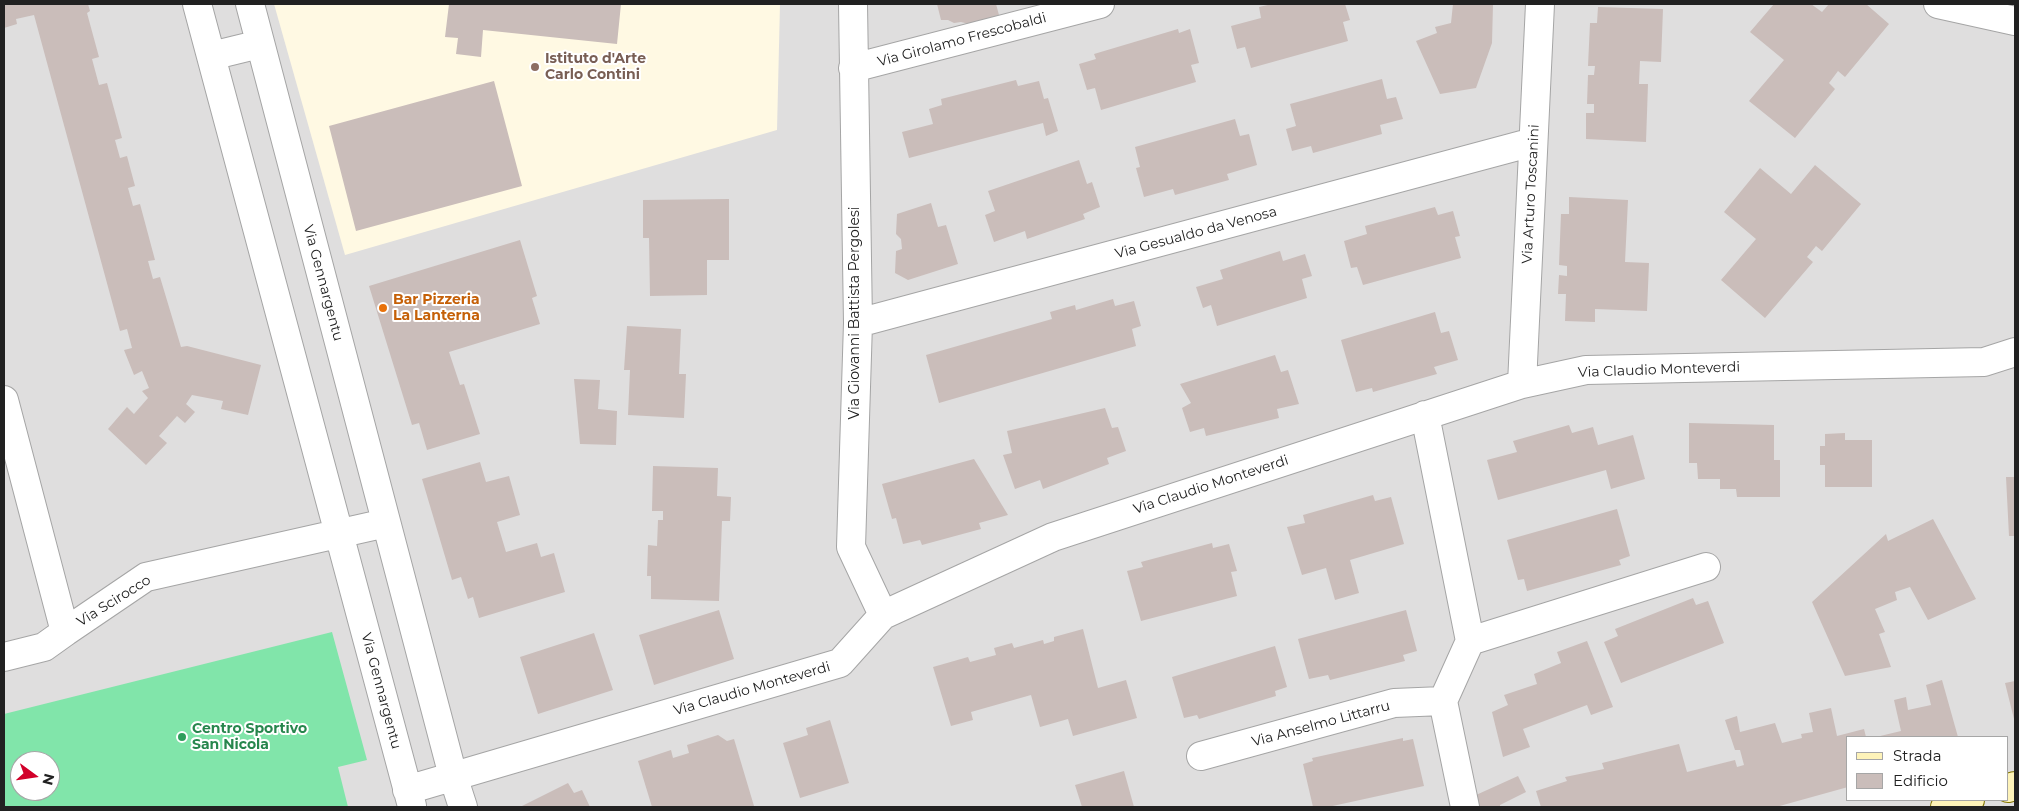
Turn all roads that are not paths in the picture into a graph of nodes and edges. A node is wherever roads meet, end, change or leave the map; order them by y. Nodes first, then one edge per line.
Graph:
1 (197, 4) edge
2 (250, 4) edge
3 (852, 4) edge
4 (1100, 4) edge
5 (1540, 4) edge
6 (1938, 4) edge
7 (2015, 21) edge
8 (260, 44) junction
9 (211, 56) junction
10 (854, 68) junction
11 (1533, 142) junction
12 (858, 323) junction
13 (2015, 353) edge
14 (1522, 384) junction
15 (4, 400) edge
16 (1425, 415) junction
17 (386, 523) junction
18 (339, 534) junction
19 (1706, 567) dead end
20 (883, 615) junction
21 (65, 632) junction
22 (1470, 641) junction
23 (4, 657) edge
24 (1443, 701) junction
25 (1201, 756) dead end
26 (453, 776) junction
27 (410, 799) edge
28 (1966, 801) edge
29 (464, 807) edge
30 (1465, 807) edge
31 (1945, 807) edge

1 - 9 street, Via Gennargentu
2 - 8 street, Via Gennargentu
3 - 10 street, Via Giovanni Battista Pergolesi
4 - 10 street, Via Girolamo Frescobaldi
5 - 11 street, Via Arturo Toscanini
6 - 7 street
8 - 9 street
8 - 17 street, Via Gennargentu
9 - 18 street, Via Gennargentu
10 - 12 street, Via Giovanni Battista Pergolesi
11 - 12 street, Via Gesualdo da Venosa
11 - 14 street, Via Arturo Toscanini
12 - 20 street, Via Giovanni Battista Pergolesi
13 - 14 street, Via Claudio Monteverdi
14 - 16 street, Via Claudio Monteverdi
15 - 21 street, Via Scirocco
16 - 20 street, Via Claudio Monteverdi
16 - 22 street
17 - 18 street
17 - 26 street, Via Gennargentu
18 - 21 street, Via Scirocco
18 - 27 street, Via Gennargentu
19 - 22 street
20 - 26 street, Via Claudio Monteverdi
21 - 23 street
22 - 24 street
24 - 25 street, Via Anselmo Littarru
24 - 30 street
26 - 27 street, Via Gennargentu
26 - 29 street, Via Gennargentu
28 - 31 main road

